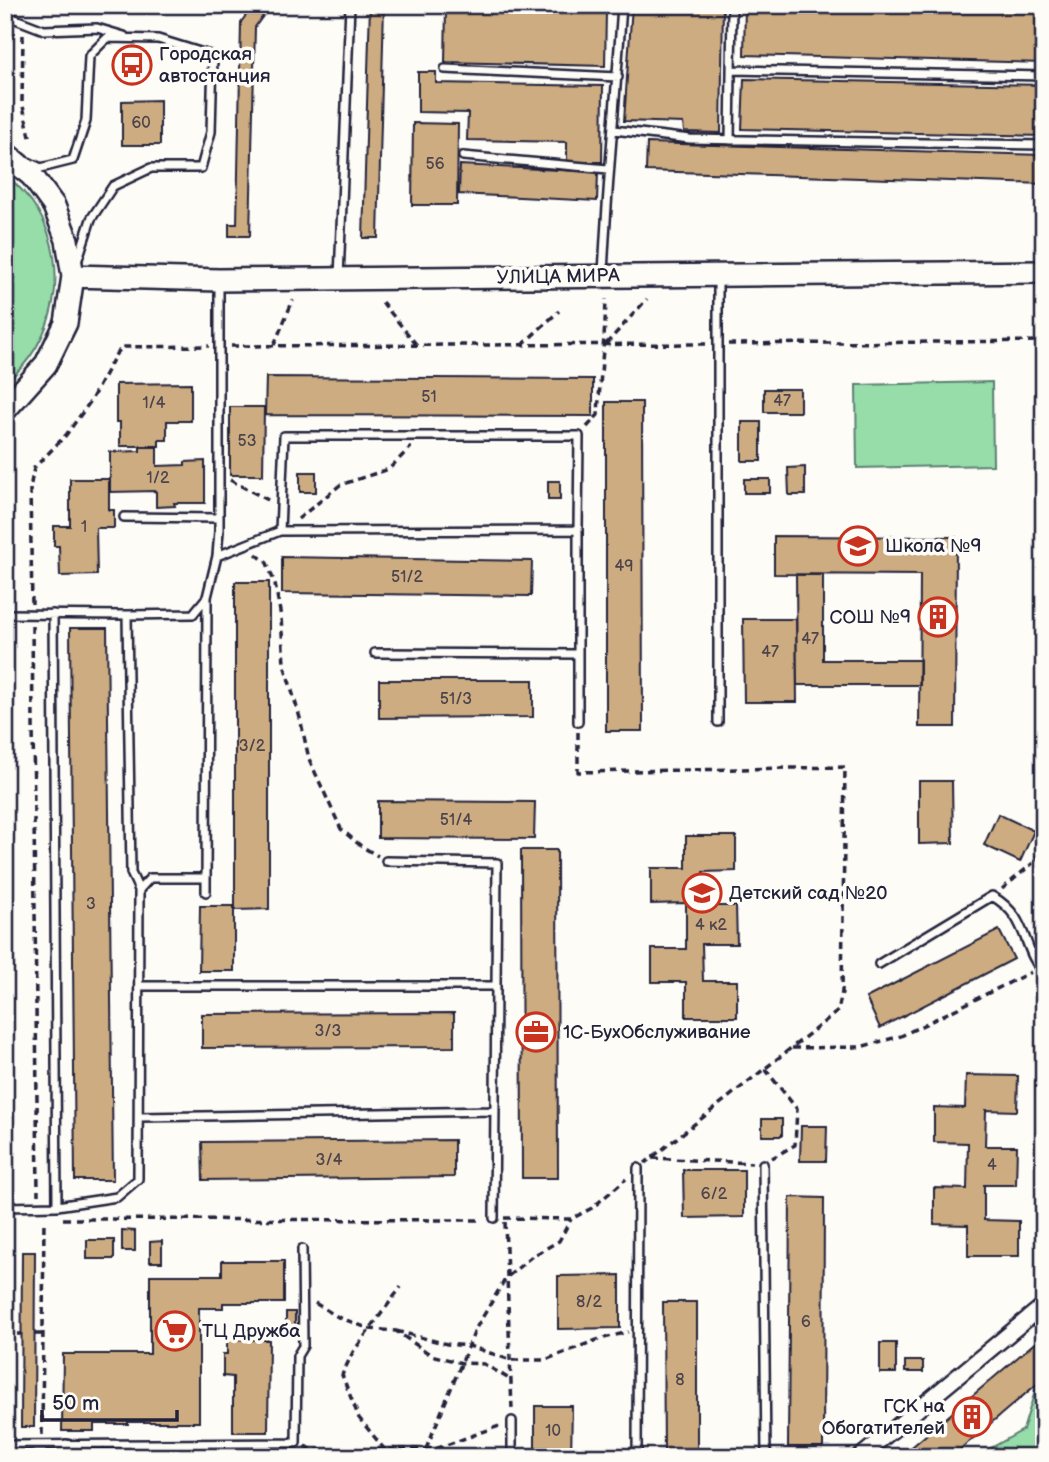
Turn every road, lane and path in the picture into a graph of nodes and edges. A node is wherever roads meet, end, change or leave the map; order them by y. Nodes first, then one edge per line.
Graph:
1 (350, 5) edge
2 (622, 5) edge
3 (732, 5) edge
4 (5, 15) edge
5 (23, 22) junction
6 (131, 38) junction
7 (444, 69) dead end
8 (731, 70) junction
9 (1044, 76) edge
10 (618, 77) junction
11 (614, 130) junction
12 (730, 140) junction
13 (32, 141) dead end
14 (1044, 145) edge
15 (5, 153) edge
16 (463, 156) dead end
17 (608, 169) junction
18 (1044, 272) edge
19 (718, 275) junction
20 (73, 276) junction
21 (603, 276) junction
22 (339, 279) junction
23 (219, 280) junction
24 (606, 299) dead end
25 (647, 299) dead end
26 (293, 300) dead end
27 (382, 302) dead end
28 (559, 311) dead end
29 (1044, 341) edge
30 (719, 344) junction
31 (274, 345) junction
32 (417, 345) junction
33 (522, 345) junction
34 (605, 345) junction
35 (219, 346) junction
36 (8, 404) edge
37 (422, 436) junction
38 (579, 436) junction
39 (219, 475) junction
40 (281, 506) junction
41 (124, 517) dead end
42 (219, 518) junction
43 (578, 530) junction
44 (280, 531) junction
45 (244, 545) junction
46 (217, 556) junction
47 (208, 597) junction
48 (5, 614) edge
49 (32, 614) junction
50 (53, 614) junction
51 (127, 615) junction
52 (375, 653) dead end
53 (578, 654) junction
54 (578, 722) joint
55 (718, 722) dead end
56 (1042, 857) edge
57 (386, 861) joint
58 (205, 878) junction
59 (139, 890) junction
60 (205, 892) dead end
61 (994, 898) junction
62 (879, 964) dead end
63 (1041, 971) edge
64 (139, 986) junction
65 (496, 986) junction
66 (791, 1048) junction
67 (765, 1069) junction
68 (1041, 1075) dead end
69 (495, 1111) junction
70 (140, 1117) junction
71 (652, 1158) junction
72 (763, 1164) junction
73 (638, 1168) junction
74 (1044, 1169) edge
75 (57, 1206) junction
76 (5, 1207) edge
77 (41, 1208) junction
78 (494, 1218) junction
79 (505, 1218) junction
80 (571, 1219) junction
81 (302, 1249) dead end
82 (506, 1278) junction
83 (401, 1287) dead end
84 (303, 1296) junction
85 (1044, 1305) edge
86 (370, 1329) junction
87 (637, 1330) junction
88 (396, 1331) junction
89 (5, 1334) edge
90 (22, 1334) dead end
91 (35, 1334) dead end
92 (43, 1334) junction
93 (469, 1346) junction
94 (511, 1360) junction
95 (462, 1363) junction
96 (511, 1380) junction
97 (512, 1421) junction
98 (296, 1443) junction
99 (41, 1444) junction
100 (66, 1444) junction
101 (5, 1445) edge
102 (426, 1449) junction
103 (385, 1450) junction
104 (400, 1450) junction
105 (66, 1457) edge
106 (406, 1457) edge
107 (512, 1457) edge
108 (637, 1457) edge
109 (766, 1457) edge
110 (860, 1457) edge

1 - 22 lane
2 - 10 lane
3 - 8 lane
4 - 5 lane
5 - 6 lane
5 - 13 path
6 - 15 lane
6 - 20 lane
7 - 10 lane
8 - 9 lane
8 - 12 lane
10 - 11 lane
11 - 12 lane
11 - 17 lane
12 - 14 lane
15 - 20 main road
16 - 17 lane
17 - 21 lane
18 - 19 main road, УЛИЦА МИРА
19 - 21 main road, УЛИЦА МИРА
19 - 30 lane
20 - 23 main road, УЛИЦА МИРА
20 - 36 main road
21 - 22 main road, УЛИЦА МИРА
22 - 23 main road, УЛИЦА МИРА
23 - 35 lane
24 - 34 path
25 - 34 path
26 - 31 path
27 - 32 path
28 - 33 path
29 - 30 path
30 - 34 path
30 - 55 lane
31 - 32 path
31 - 35 path
32 - 33 path
33 - 34 path
34 - 38 path
35 - 39 lane
35 - 49 path
37 - 38 lane
37 - 40 lane
37 - 44 path
38 - 43 lane
39 - 40 path
39 - 42 lane
40 - 44 lane
41 - 42 lane
42 - 46 lane
43 - 44 lane
43 - 53 lane
44 - 45 lane
45 - 46 lane
45 - 57 path
46 - 47 lane
47 - 51 lane
47 - 58 lane
48 - 49 lane
49 - 50 lane
49 - 77 path
50 - 51 lane
50 - 75 lane
51 - 59 lane
52 - 53 lane
53 - 54 lane
54 - 66 path
56 - 61 path
57 - 65 lane
58 - 59 lane
58 - 60 lane
59 - 64 lane
61 - 62 lane
61 - 63 lane
63 - 66 path
64 - 65 lane
64 - 70 lane
65 - 69 lane
66 - 67 path
67 - 71 path
67 - 72 path
68 - 74 lane
69 - 70 lane
69 - 78 lane
70 - 75 lane
71 - 72 path
71 - 73 path
72 - 109 lane
73 - 80 path
73 - 87 lane
75 - 77 lane
76 - 77 lane
77 - 78 path
77 - 92 path
78 - 79 path
79 - 80 path
79 - 82 path
80 - 82 path
81 - 84 lane
82 - 93 path
82 - 94 path
83 - 86 path
84 - 86 path
84 - 98 lane
85 - 110 street
86 - 88 path
86 - 103 path
87 - 94 path
87 - 108 lane
88 - 93 path
88 - 95 path
89 - 90 path
91 - 92 path
92 - 99 path
93 - 94 path
93 - 95 path
94 - 96 path
95 - 96 path
95 - 102 path
96 - 97 path
97 - 102 path
97 - 107 lane
98 - 100 lane
98 - 103 path
99 - 100 lane
99 - 101 lane
100 - 105 lane
102 - 104 path
103 - 104 path
104 - 106 path

